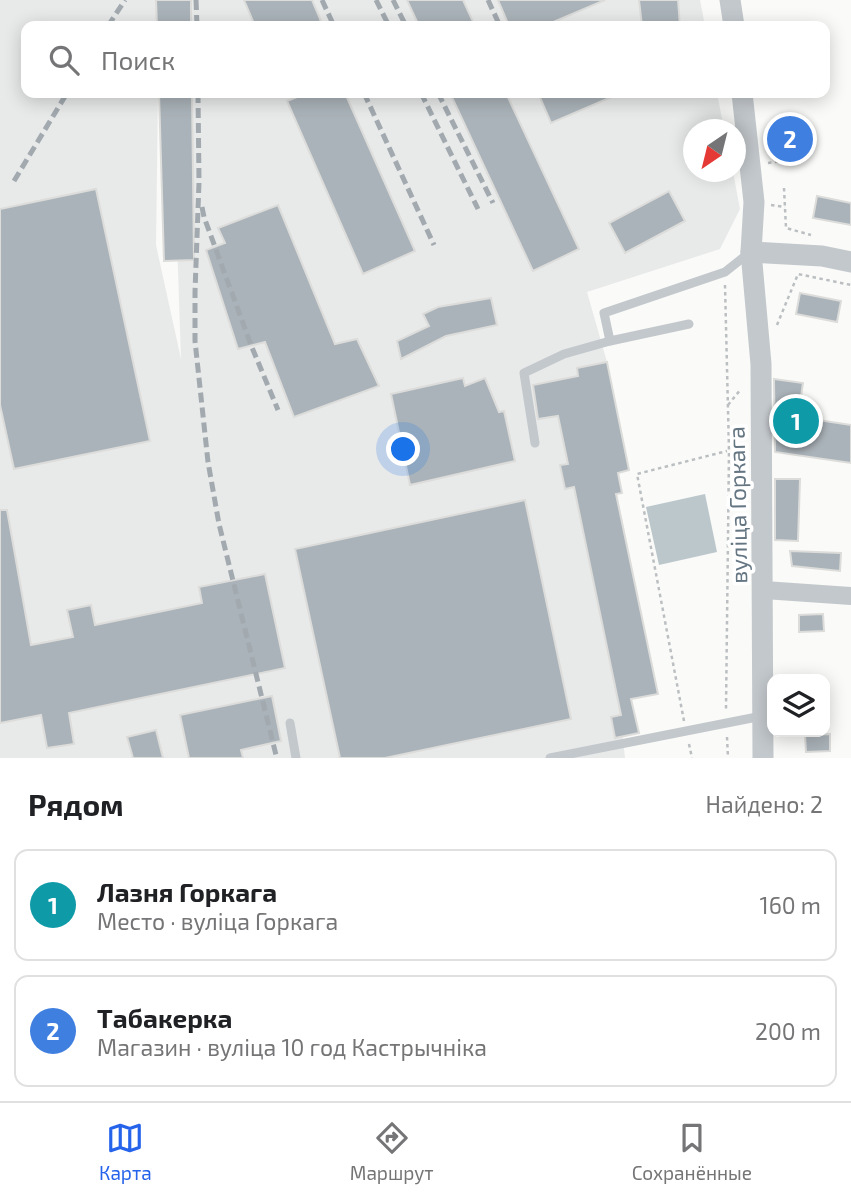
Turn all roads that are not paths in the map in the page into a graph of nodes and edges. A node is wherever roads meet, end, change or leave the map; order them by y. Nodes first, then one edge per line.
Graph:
1 (730, 0) edge
2 (733, 21) edge
3 (743, 98) edge
4 (751, 251) junction
5 (851, 262) edge
6 (689, 324) dead end
7 (610, 341) junction
8 (535, 443) dead end
9 (764, 590) junction
10 (851, 596) edge
11 (762, 716) junction
12 (290, 723) dead end
13 (296, 758) edge
14 (550, 758) edge
15 (763, 758) edge

1 - 2 street
3 - 4 street, вуліца Горкага
4 - 5 street
4 - 7 lane
4 - 9 street, вуліца Горкага
6 - 7 lane
7 - 8 lane
9 - 10 street
9 - 11 street, вуліца Горкага
11 - 14 lane
11 - 15 street, вуліца Горкага
12 - 13 lane

